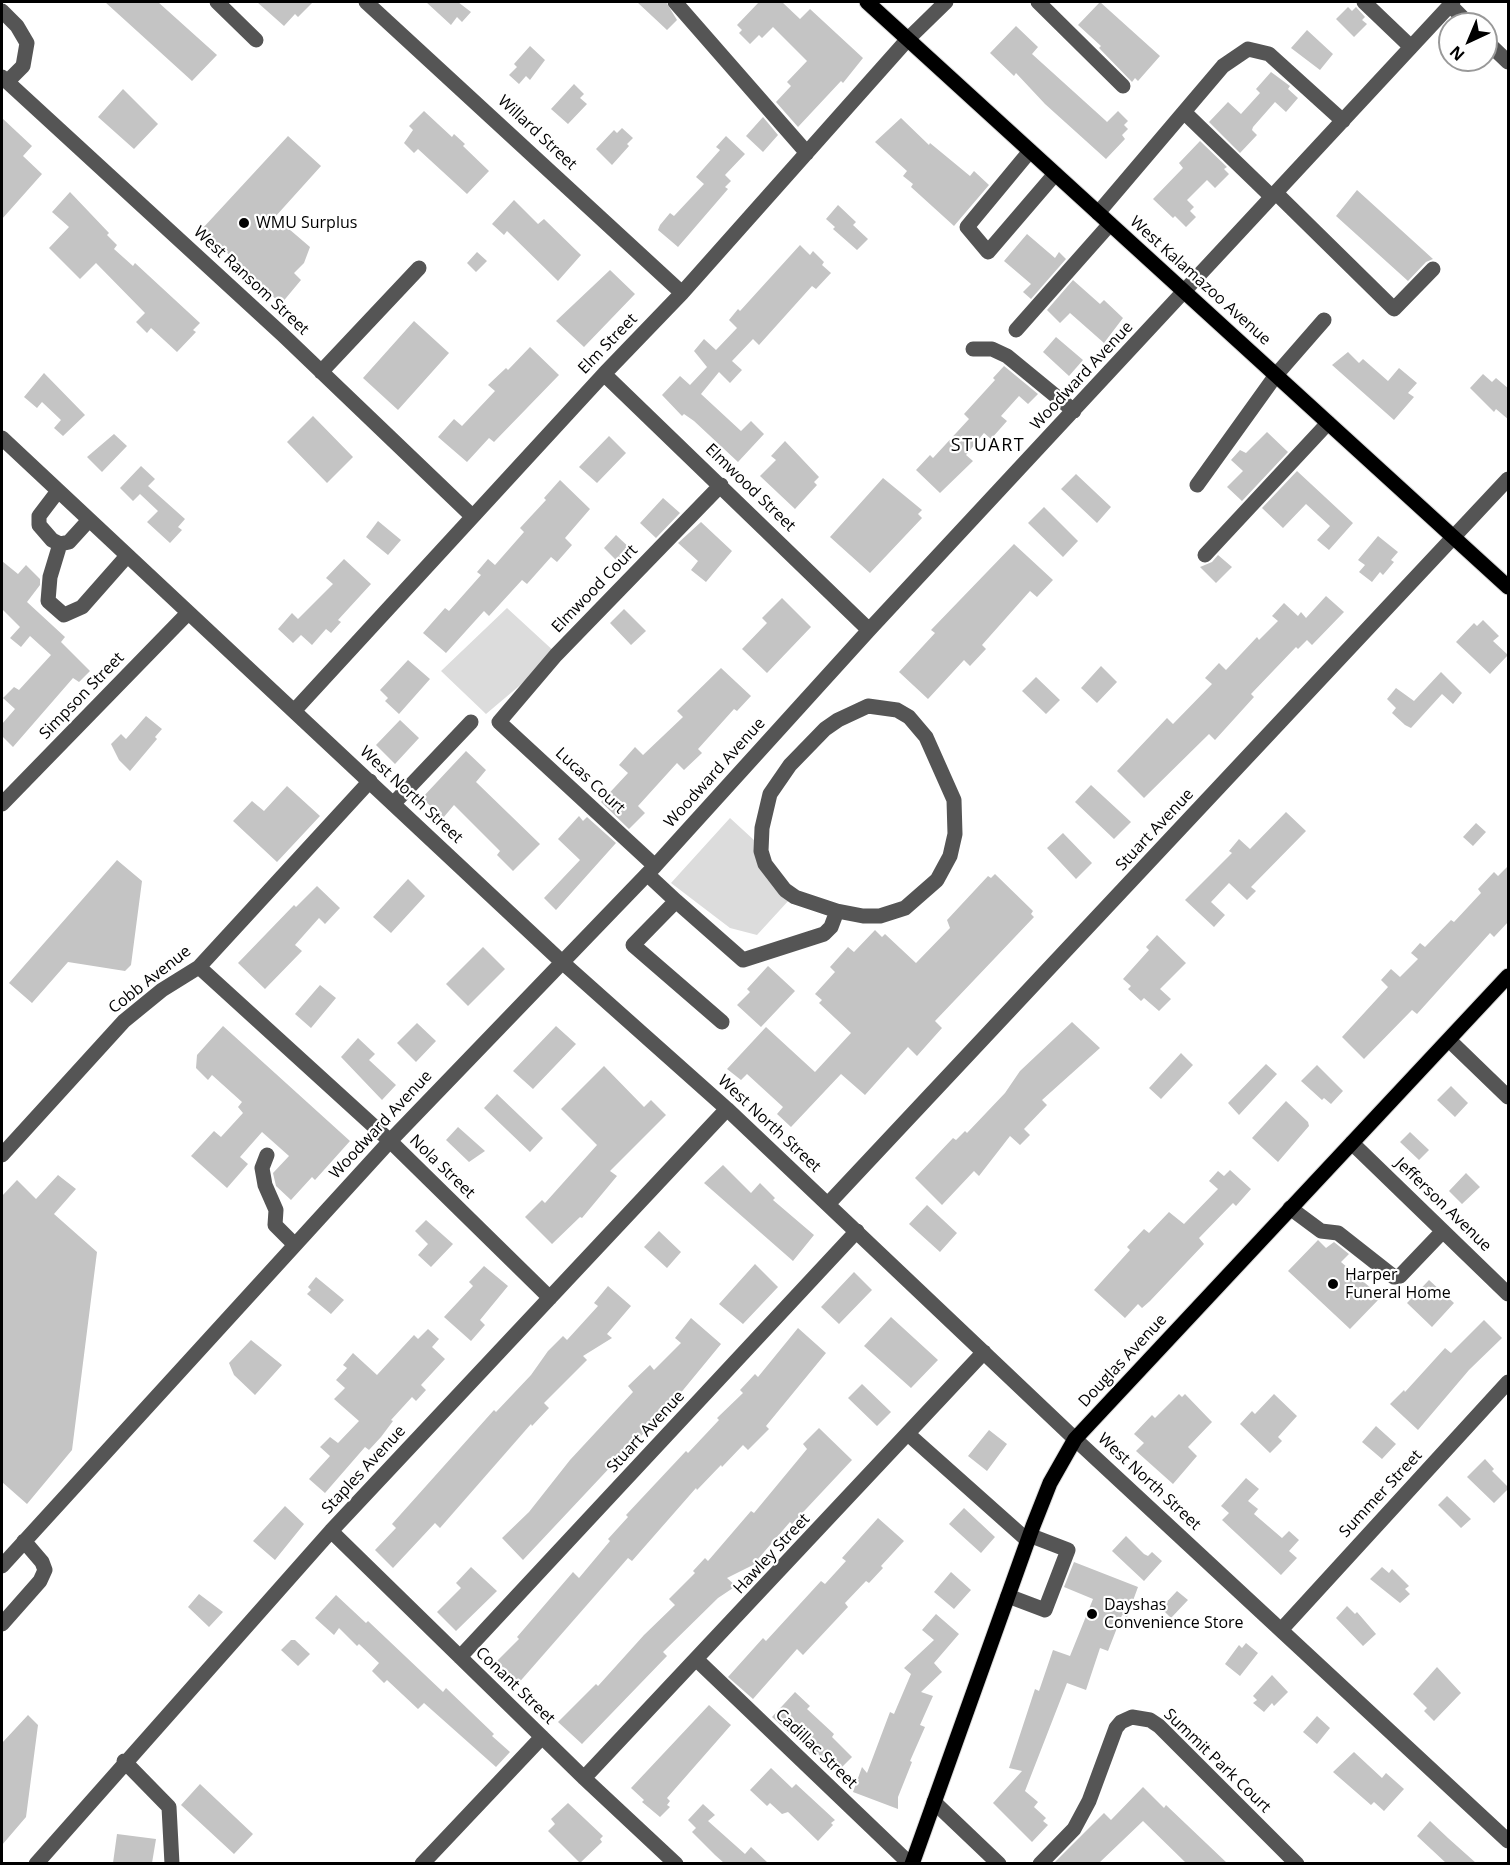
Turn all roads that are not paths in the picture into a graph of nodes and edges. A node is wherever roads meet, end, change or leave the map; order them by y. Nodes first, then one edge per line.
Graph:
1 (217, 2) edge
2 (366, 2) edge
3 (675, 2) edge
4 (867, 2) edge
5 (946, 2) edge
6 (1038, 2) edge
7 (1364, 2) edge
8 (1446, 5) edge
9 (2, 11) edge
10 (908, 39) junction
11 (256, 40) dead end
12 (1411, 47) junction
13 (4, 80) edge
14 (1123, 86) dead end
15 (1184, 112) junction
16 (1343, 121) junction
17 (1030, 151) junction
18 (807, 153) junction
19 (1055, 174) junction
20 (1274, 195) junction
21 (1098, 213) junction
22 (1110, 224) junction
23 (419, 268) dead end
24 (1433, 269) dead end
25 (1184, 292) junction
26 (682, 293) junction
27 (1324, 320) dead end
28 (1016, 330) dead end
29 (973, 349) dead end
30 (321, 372) junction
31 (604, 374) junction
32 (1276, 375) junction
33 (1074, 411) junction
34 (1328, 423) junction
35 (2, 438) edge
36 (1509, 479) edge
37 (721, 485) junction
38 (1197, 485) dead end
39 (58, 491) junction
40 (472, 516) junction
41 (90, 520) junction
42 (1453, 537) junction
43 (60, 544) junction
44 (1205, 555) dead end
45 (127, 556) junction
46 (1509, 587) edge
47 (188, 613) junction
48 (869, 630) junction
49 (294, 711) junction
50 (471, 722) dead end
51 (500, 722) joint
52 (370, 781) junction
53 (7, 787) edge
54 (394, 803) junction
55 (2, 804) edge
56 (651, 870) junction
57 (676, 901) junction
58 (837, 911) junction
59 (562, 962) junction
60 (199, 967) junction
61 (1509, 976) edge
62 (722, 1022) dead end
63 (1449, 1041) junction
64 (1509, 1096) edge
65 (727, 1109) junction
66 (390, 1141) junction
67 (1352, 1143) junction
68 (2, 1155) edge
69 (267, 1155) dead end
70 (828, 1204) junction
71 (1290, 1208) junction
72 (857, 1231) junction
73 (1443, 1231) junction
74 (295, 1245) junction
75 (1509, 1294) edge
76 (550, 1298) junction
77 (984, 1352) junction
78 (1509, 1382) edge
79 (908, 1434) junction
80 (1075, 1439) junction
81 (331, 1531) junction
82 (1028, 1537) junction
83 (24, 1541) junction
84 (2, 1566) edge
85 (1008, 1596) junction
86 (2, 1624) edge
87 (1281, 1630) junction
88 (460, 1658) junction
89 (697, 1660) junction
90 (542, 1737) junction
91 (124, 1761) junction
92 (584, 1778) junction
93 (934, 1802) junction
94 (1509, 1841) edge
95 (36, 1863) edge
96 (172, 1863) edge
97 (422, 1863) edge
98 (676, 1863) edge
99 (911, 1863) edge
100 (999, 1863) edge
101 (1040, 1863) edge
102 (1297, 1863) edge

1 - 11 street
2 - 26 street, Willard Street
3 - 18 street
4 - 10 main road, West Kalamazoo Avenue
5 - 10 street, Elm Street
6 - 14 street
7 - 12 street
8 - 12 street, Woodward Avenue
9 - 13 street
10 - 17 main road, West Kalamazoo Avenue
10 - 18 street, Elm Street
12 - 16 street, Woodward Avenue
13 - 30 street, West Ransom Street
15 - 16 street
15 - 20 street
15 - 21 street
16 - 20 street, Woodward Avenue
17 - 19 main road, West Kalamazoo Avenue
17 - 19 street
18 - 26 street, Elm Street
19 - 21 main road, West Kalamazoo Avenue
20 - 24 street
20 - 25 street, Woodward Avenue
21 - 22 main road, West Kalamazoo Avenue
22 - 25 main road, West Kalamazoo Avenue
22 - 28 street
23 - 30 street
25 - 32 main road, West Kalamazoo Avenue
25 - 33 street, Woodward Avenue
26 - 31 street, Elm Street
27 - 32 street
29 - 33 street
30 - 40 street, West Ransom Street
31 - 37 street, Elmwood Street
31 - 40 street, Elm Street
32 - 34 main road, West Kalamazoo Avenue
32 - 38 street
33 - 48 street, Woodward Avenue
34 - 42 main road, West Kalamazoo Avenue
34 - 44 street
35 - 39 street, West North Street
36 - 42 street, Stuart Avenue
37 - 48 street, Elmwood Street
37 - 51 street, Elmwood Court
39 - 41 street, West North Street
39 - 43 street
40 - 49 street, Elm Street
41 - 43 street
41 - 45 street, West North Street
42 - 46 main road, West Kalamazoo Avenue
42 - 70 street, Stuart Avenue
43 - 45 street
45 - 47 street, West North Street
47 - 49 street, West North Street
47 - 53 street, Simpson Street
48 - 56 street, Woodward Avenue
49 - 52 street, West North Street
50 - 54 street
51 - 56 street, Lucas Court
52 - 54 street, West North Street
52 - 60 street, Cobb Avenue
53 - 55 street, Simpson Street
54 - 59 street, West North Street
56 - 57 street, Lucas Court
56 - 59 street, Woodward Avenue
57 - 58 street, Lucas Court
57 - 62 street
58 - 58 street
59 - 65 street, West North Street
59 - 66 street, Woodward Avenue
60 - 66 street, Nola Street
60 - 68 street, Cobb Avenue
61 - 63 main road, Douglas Avenue
63 - 64 street
63 - 67 main road, Douglas Avenue
65 - 70 street, West North Street
65 - 76 street, Staples Avenue
66 - 74 street, Woodward Avenue
66 - 76 street, Nola Street
67 - 71 main road, Douglas Avenue
67 - 73 street, Jefferson Avenue
69 - 74 street
70 - 72 street, West North Street
71 - 73 street
71 - 80 main road, Douglas Avenue
72 - 77 street, West North Street
72 - 88 street, Stuart Avenue
73 - 75 street, Jefferson Avenue
74 - 83 street, Woodward Avenue
76 - 81 street, Staples Avenue
77 - 79 street, Hawley Street
77 - 80 street, West North Street
78 - 87 street, Summer Street
79 - 82 street
79 - 89 street, Hawley Street
80 - 82 main road, Douglas Avenue
80 - 87 street, West North Street
81 - 88 street, Conant Street
81 - 91 street, Staples Avenue
82 - 85 main road, Douglas Avenue
82 - 85 street
83 - 84 street, Woodward Avenue
83 - 86 street
85 - 93 main road, Douglas Avenue
87 - 94 street, West North Street
88 - 90 street, Conant Street
89 - 92 street, Hawley Street
89 - 99 street, Cadillac Street
90 - 92 street, Conant Street
90 - 97 street
91 - 95 street, Staples Avenue
91 - 96 street
92 - 98 street, Conant Street
93 - 99 main road, Douglas Avenue
93 - 100 street
101 - 102 street, Summit Park Court

